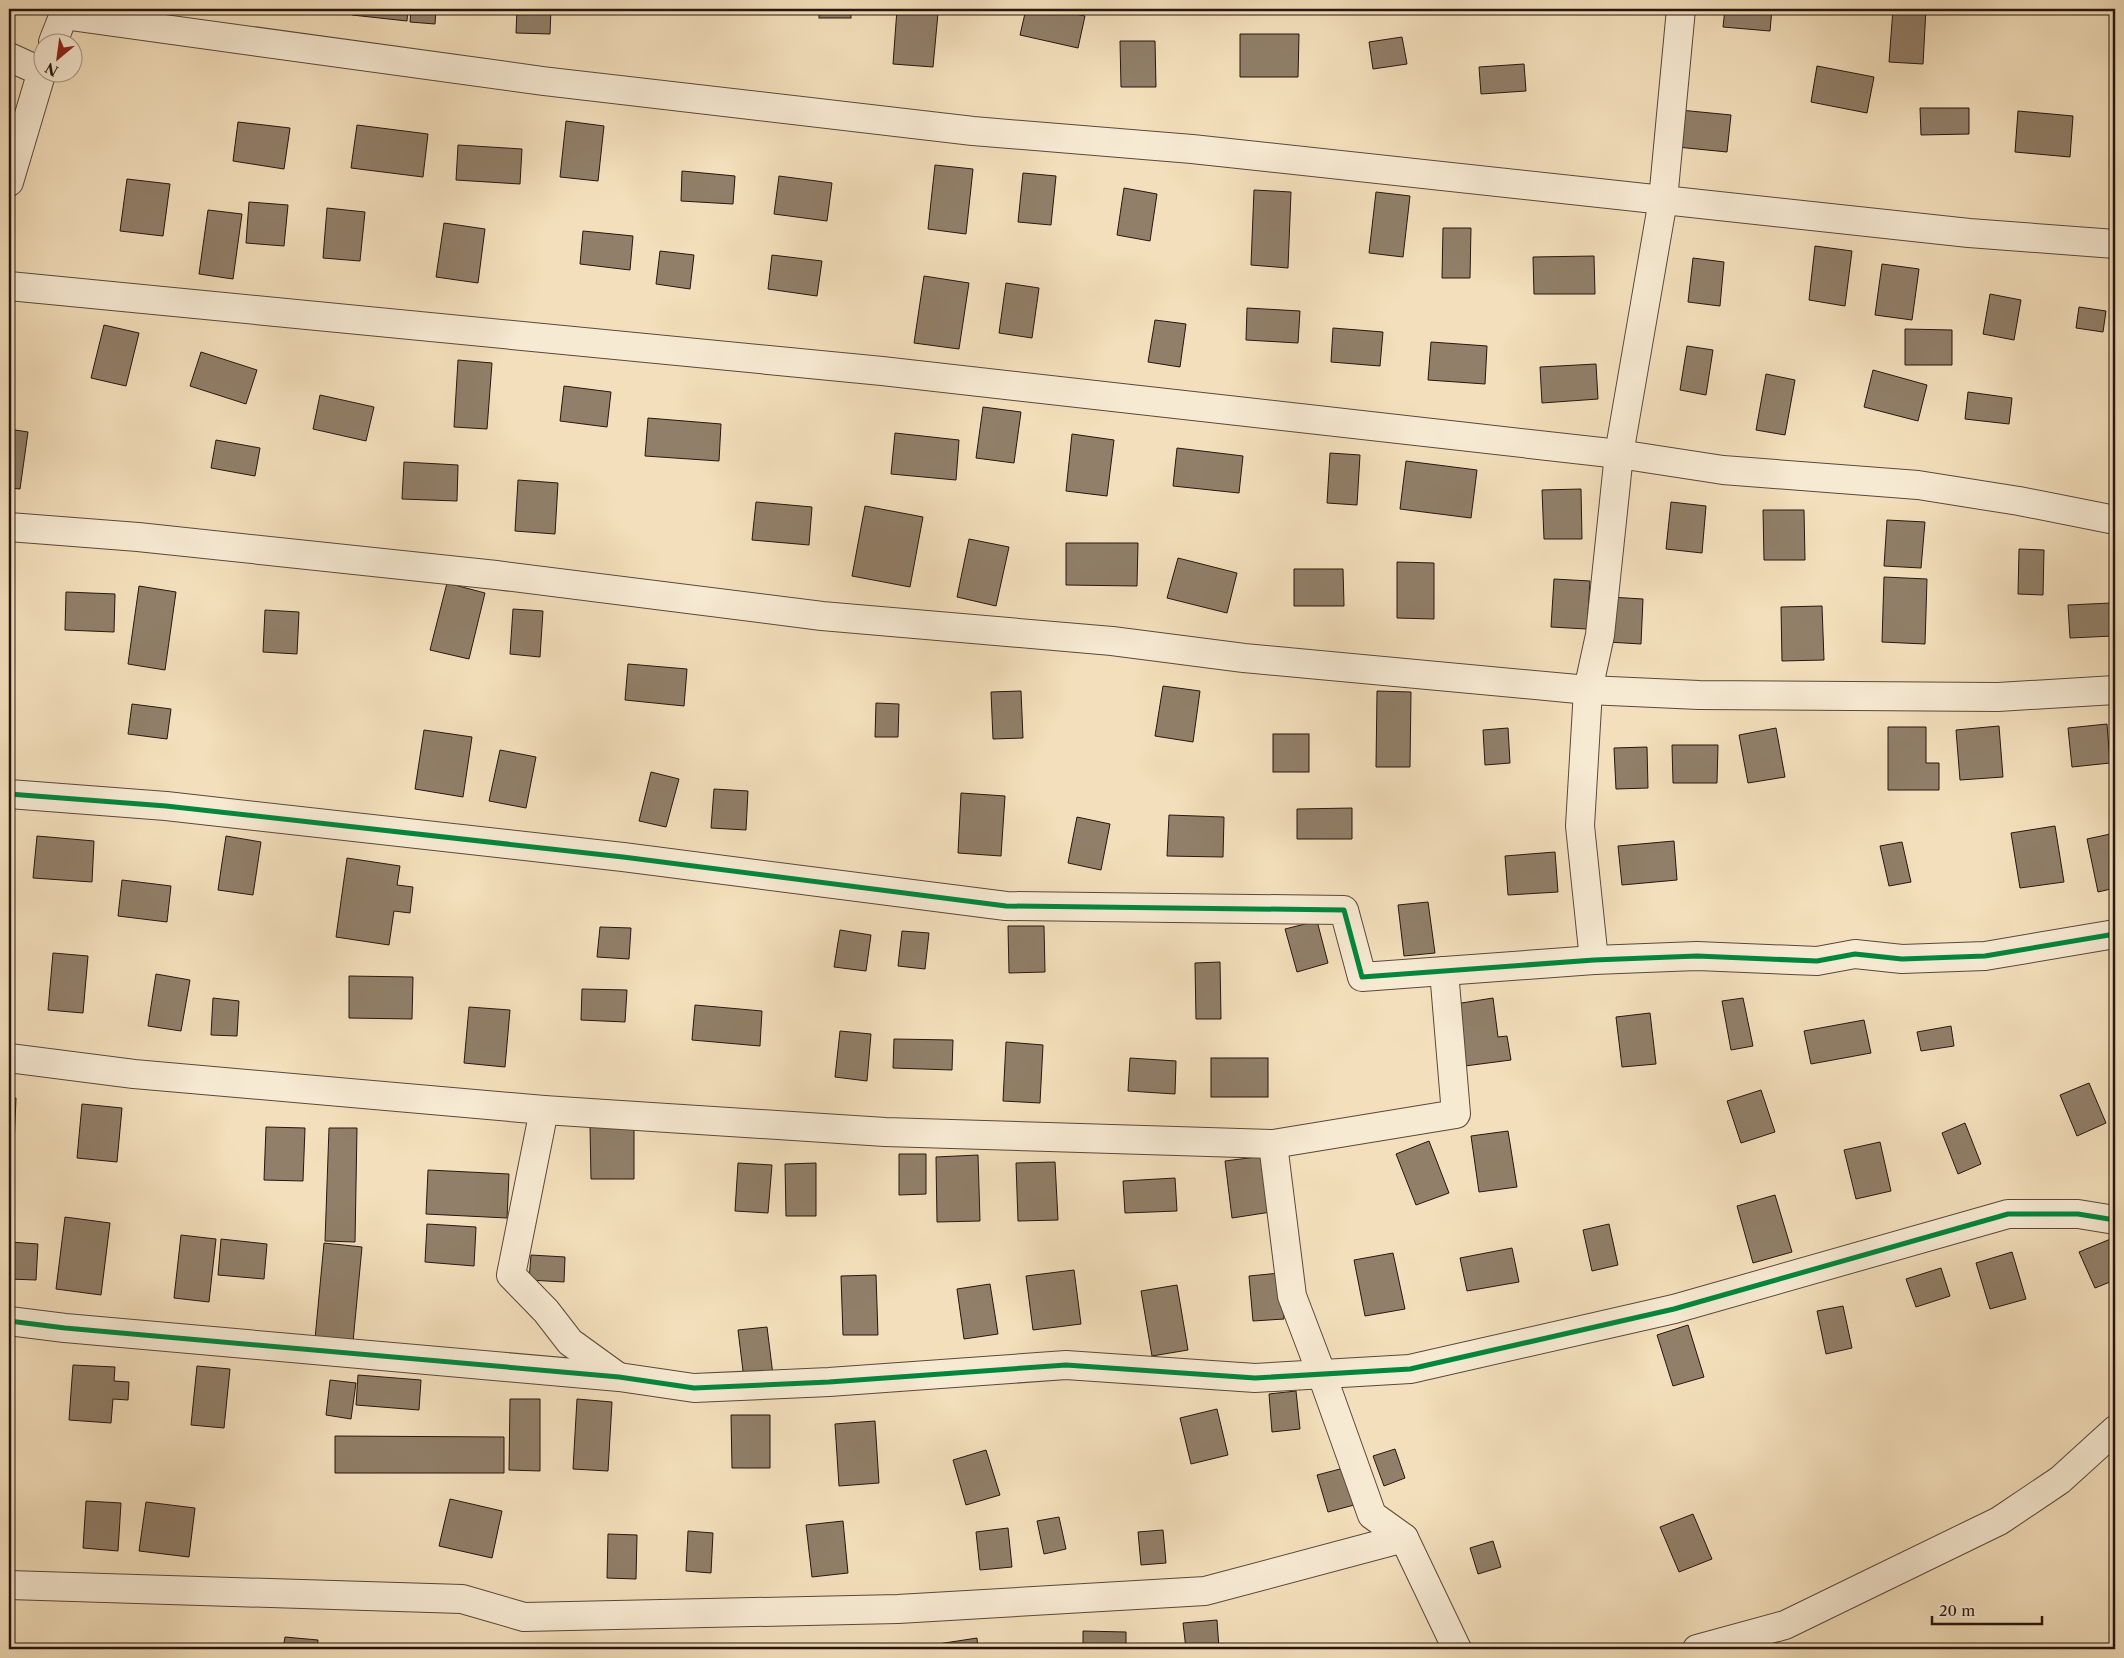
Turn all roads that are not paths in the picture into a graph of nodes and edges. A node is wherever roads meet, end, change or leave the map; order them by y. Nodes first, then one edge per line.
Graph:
1 (1681, 9) edge
2 (64, 12) edge
3 (57, 32) edge
4 (9, 58) edge
5 (32, 67) edge
6 (39, 82) edge
7 (9, 182) edge
8 (1664, 200) junction
9 (2115, 244) edge
10 (9, 286) edge
11 (1619, 454) junction
12 (2115, 520) edge
13 (9, 527) edge
14 (1588, 690) junction
15 (2115, 690) edge
16 (9, 794) edge
17 (2115, 934) edge
18 (1594, 960) junction
19 (1444, 971) junction
20 (9, 1058) edge
21 (544, 1110) junction
22 (1273, 1144) junction
23 (2115, 1220) edge
24 (9, 1321) edge
25 (1322, 1375) junction
26 (619, 1377) junction
27 (2115, 1430) edge
28 (1404, 1538) junction
29 (9, 1585) edge
30 (1457, 1649) edge
31 (1697, 1649) edge

1 - 8 street
2 - 3 street
2 - 8 street
4 - 5 street
6 - 7 street
8 - 9 street
8 - 11 street
10 - 11 street
11 - 12 street
11 - 14 street
13 - 14 street
14 - 15 street
14 - 18 street
16 - 19 street
17 - 18 street
18 - 19 street
19 - 22 street
20 - 21 street
21 - 22 street
21 - 26 street
22 - 25 street
23 - 25 street
24 - 26 street
25 - 26 street
25 - 28 street
27 - 31 street
28 - 29 street
28 - 30 street

